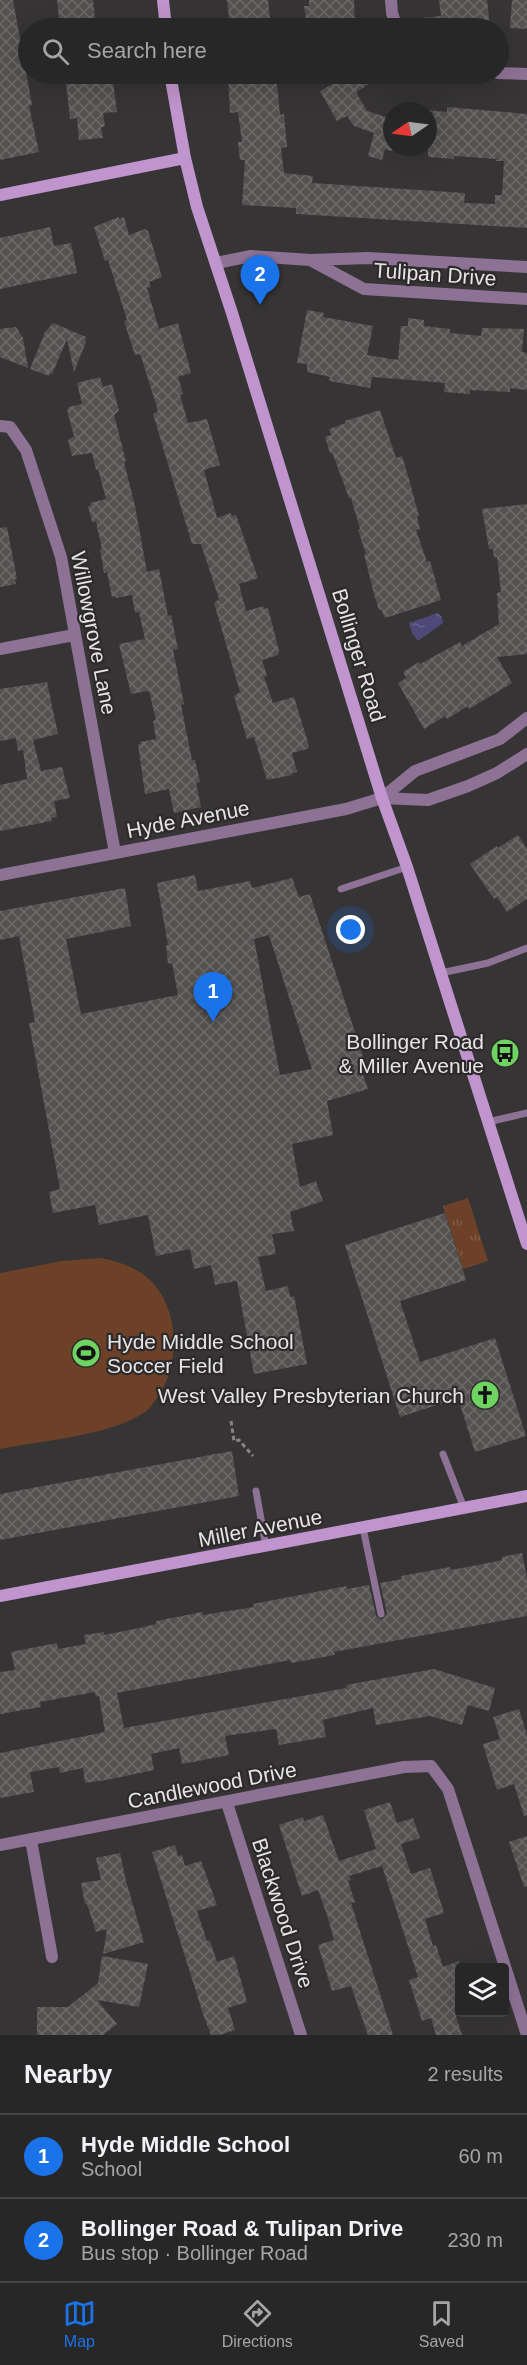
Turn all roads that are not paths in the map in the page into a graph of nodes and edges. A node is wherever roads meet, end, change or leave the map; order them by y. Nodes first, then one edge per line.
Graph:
1 (163, 0) edge
2 (391, 0) edge
3 (165, 18) edge
4 (394, 18) edge
5 (509, 73) edge
6 (527, 74) edge
7 (172, 84) edge
8 (185, 158) junction
9 (0, 195) edge
10 (311, 260) junction
11 (216, 263) junction
12 (527, 267) edge
13 (527, 299) edge
14 (5, 427) edge
15 (74, 635) junction
16 (0, 649) edge
17 (527, 718) edge
18 (527, 754) edge
19 (382, 798) junction
20 (115, 853) junction
21 (407, 867) junction
22 (0, 875) edge
23 (341, 889) dead end
24 (527, 948) edge
25 (441, 974) junction
26 (527, 1113) edge
27 (488, 1122) junction
28 (527, 1244) edge
29 (443, 1454) dead end
30 (256, 1491) dead end
31 (527, 1496) edge
32 (464, 1508) junction
33 (363, 1528) junction
34 (266, 1547) junction
35 (0, 1596) edge
36 (381, 1614) dead end
37 (227, 1803) junction
38 (32, 1839) junction
39 (0, 1845) edge
40 (52, 1957) dead end
41 (301, 2035) edge
42 (527, 2035) edge

1 - 3 main road
2 - 4 street
5 - 6 street
7 - 8 main road, Bollinger Road
8 - 9 main road
8 - 11 main road, Bollinger Road
10 - 11 street, Tulipan Drive
10 - 12 street, Tulipan Drive
10 - 13 street, Tulipan Drive
11 - 19 main road, Bollinger Road
14 - 15 street, Willowgrove Lane
15 - 16 street
15 - 20 street, Willowgrove Lane
17 - 19 street, Hyde Avenue
18 - 19 street, Hyde Avenue
19 - 20 street, Hyde Avenue
19 - 21 main road, Bollinger Road
20 - 22 street, Hyde Avenue
21 - 23 lane
21 - 25 main road, Bollinger Road
24 - 25 lane
25 - 27 main road, Bollinger Road
26 - 27 lane
27 - 28 main road, Bollinger Road
29 - 32 lane
30 - 34 lane
31 - 32 main road, Miller Avenue
32 - 33 main road, Miller Avenue
33 - 34 main road, Miller Avenue
33 - 36 lane
34 - 35 main road, Miller Avenue
37 - 38 street, Candlewood Drive
37 - 41 street, Blackwood Drive
37 - 42 street, Candlewood Drive
38 - 39 street, Candlewood Drive
38 - 40 street

